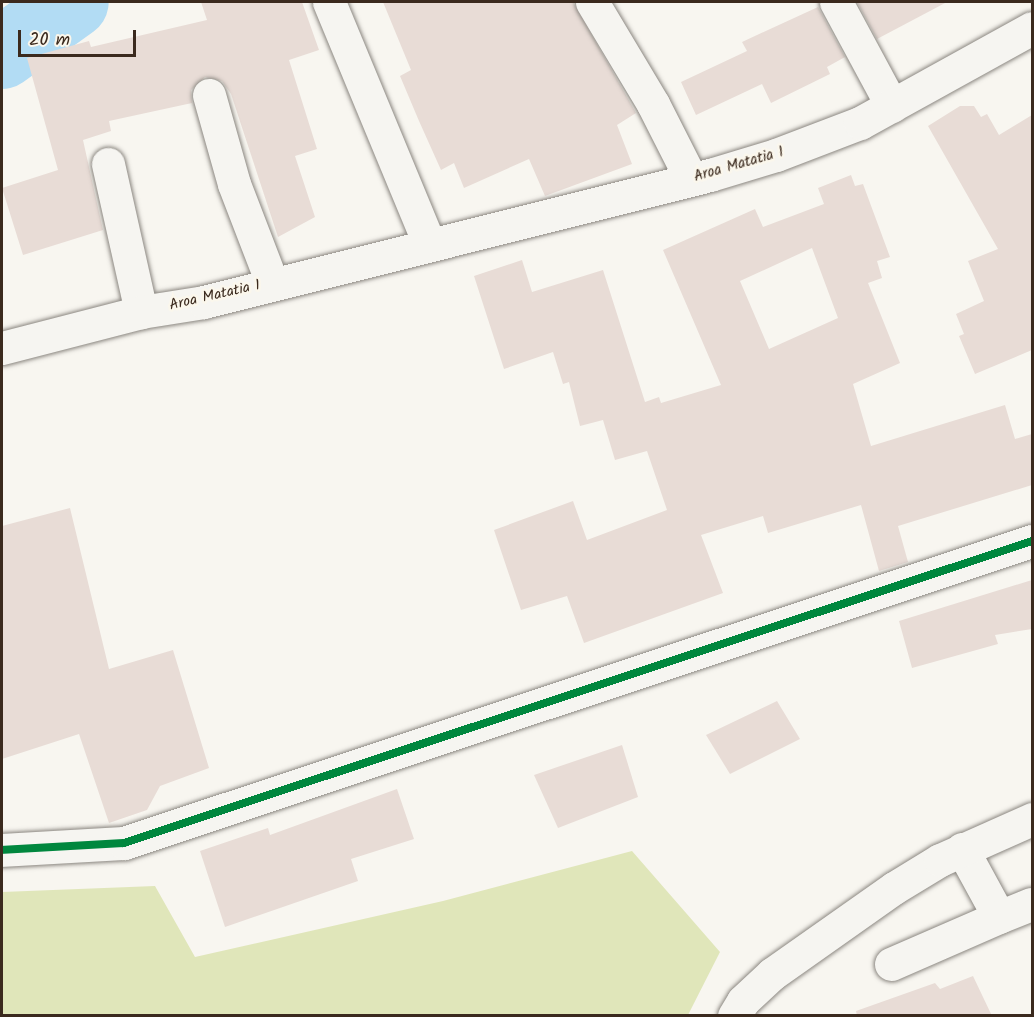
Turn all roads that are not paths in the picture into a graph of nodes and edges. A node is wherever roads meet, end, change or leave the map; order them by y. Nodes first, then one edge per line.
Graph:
1 (329, 2) edge
2 (592, 2) edge
3 (836, 2) edge
4 (1031, 30) edge
5 (209, 95) dead end
6 (892, 106) junction
7 (108, 164) dead end
8 (691, 179) junction
9 (429, 243) junction
10 (272, 283) junction
11 (141, 312) junction
12 (2, 348) edge
13 (1032, 541) edge
14 (1032, 819) edge
15 (962, 849) junction
16 (2, 850) edge
17 (1032, 904) edge
18 (999, 917) junction
19 (891, 964) dead end
20 (734, 1016) edge

1 - 9 main road
2 - 8 main road
3 - 6 main road
4 - 6 main road, Aroa Matatia 1
5 - 10 main road
6 - 8 main road, Aroa Matatia 1
7 - 11 main road
8 - 9 main road, Aroa Matatia 1
9 - 10 main road, Aroa Matatia 1
10 - 11 main road, Aroa Matatia 1
11 - 12 main road, Aroa Matatia 1
13 - 16 main road
14 - 15 main road
15 - 18 main road
15 - 20 main road
17 - 18 main road
18 - 19 main road

